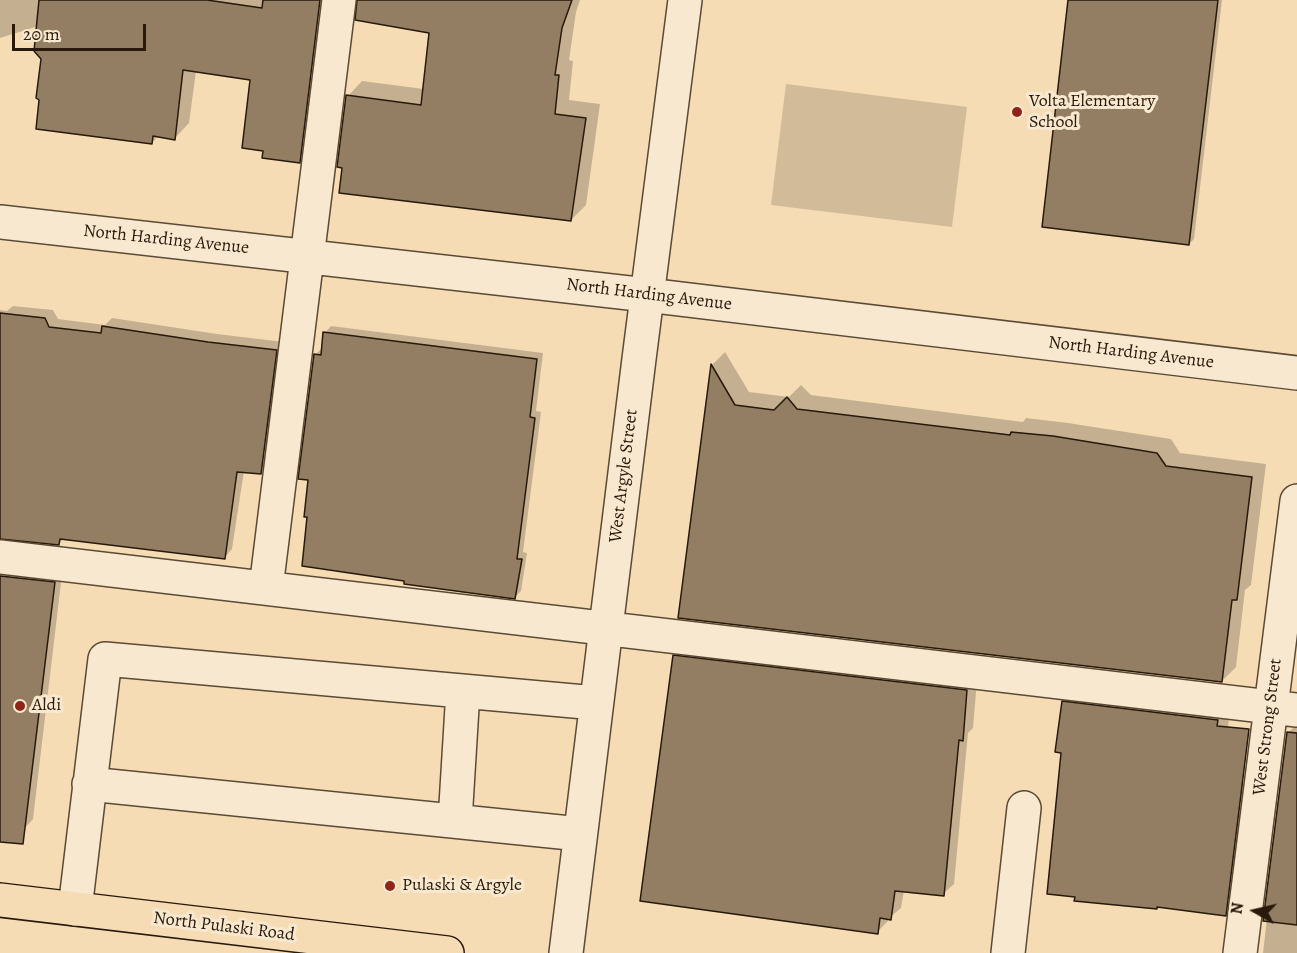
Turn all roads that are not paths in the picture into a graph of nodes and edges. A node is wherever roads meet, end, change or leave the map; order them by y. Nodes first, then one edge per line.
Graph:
1 (339, 0) edge
2 (685, 0) edge
3 (0, 222) edge
4 (307, 256) junction
5 (647, 295) junction
6 (1297, 373) edge
7 (1297, 501) edge
8 (0, 557) edge
9 (266, 588) junction
10 (606, 629) junction
11 (463, 691) junction
12 (596, 703) junction
13 (1284, 709) edge
14 (89, 784) junction
15 (1024, 808) dead end
16 (455, 821) junction
17 (580, 834) junction
18 (0, 900) edge
19 (75, 909) junction
20 (272, 943) edge
21 (378, 949) edge
22 (447, 953) edge
23 (566, 953) edge
24 (1008, 953) edge
25 (1240, 953) edge

1 - 4 street
2 - 5 street, West Argyle Street
3 - 4 street, North Harding Avenue
4 - 5 street, North Harding Avenue
4 - 9 street
5 - 6 street, North Harding Avenue
5 - 10 street, West Argyle Street
7 - 13 street, West Strong Street
8 - 9 street
9 - 10 street
10 - 12 street, West Argyle Street
10 - 13 street
11 - 12 street
11 - 14 street
11 - 16 street
12 - 17 street, West Argyle Street
13 - 25 street, West Strong Street
14 - 16 street
14 - 19 street
15 - 24 street
16 - 17 street
17 - 23 street, West Argyle Street
18 - 19 main road, North Pulaski Road
19 - 20 main road, North Pulaski Road
20 - 21 main road, North Pulaski Road
21 - 22 main road, North Pulaski Road

